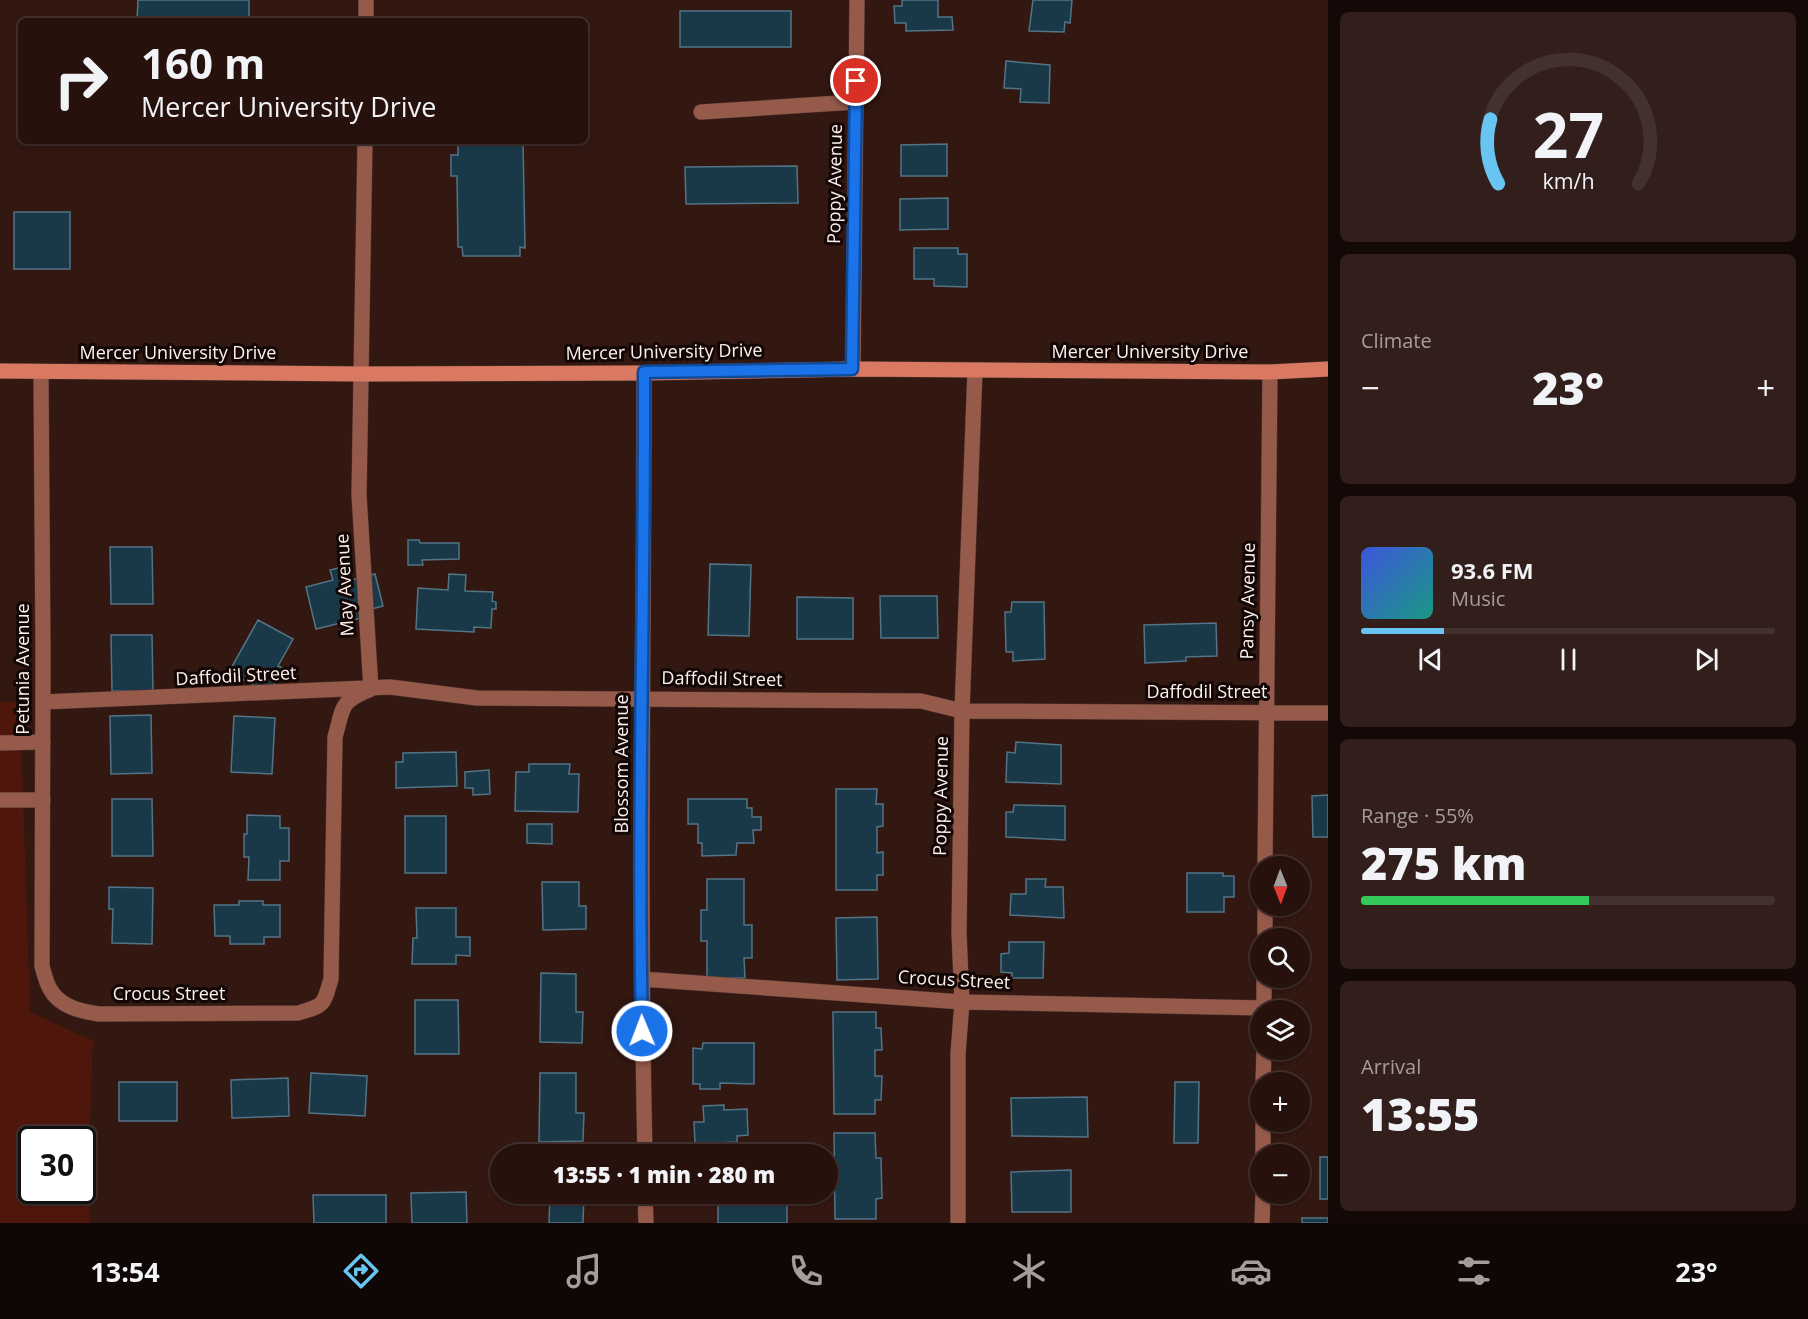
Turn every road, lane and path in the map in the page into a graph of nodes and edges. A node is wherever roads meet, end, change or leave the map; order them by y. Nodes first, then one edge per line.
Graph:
1 (366, 0) edge
2 (857, 0) edge
3 (366, 18) edge
4 (855, 102) junction
5 (701, 112) dead end
6 (365, 144) edge
7 (852, 369) junction
8 (1328, 369) edge
9 (975, 370) junction
10 (0, 372) edge
11 (41, 372) junction
12 (644, 372) junction
13 (1270, 372) junction
14 (362, 374) junction
15 (371, 689) junction
16 (642, 698) junction
17 (43, 702) junction
18 (962, 711) junction
19 (1266, 711) junction
20 (1328, 713) edge
21 (43, 742) junction
22 (0, 743) edge
23 (0, 800) edge
24 (42, 800) junction
25 (1265, 856) edge
26 (42, 966) joint
27 (642, 979) junction
28 (962, 1002) junction
29 (1250, 1010) edge
30 (645, 1144) edge
31 (645, 1204) edge
32 (1263, 1204) edge
33 (646, 1223) edge
34 (958, 1223) edge
35 (1262, 1223) edge

1 - 3 street
2 - 4 street, Poppy Avenue
4 - 5 street
4 - 7 street, Poppy Avenue
6 - 14 street, May Avenue
7 - 9 main road, Mercer University Drive
7 - 12 main road, Mercer University Drive
8 - 13 main road, Mercer University Drive
9 - 13 main road, Mercer University Drive
9 - 18 street, Poppy Avenue
10 - 11 main road, Mercer University Drive
11 - 14 main road, Mercer University Drive
11 - 17 street, Petunia Avenue
12 - 14 main road, Mercer University Drive
12 - 16 street, Blossom Avenue
13 - 19 street, Pansy Avenue
14 - 15 street, May Avenue
15 - 16 street, Daffodil Street
15 - 17 street, Daffodil Street
15 - 26 street, Crocus Street
16 - 18 street, Daffodil Street
16 - 27 street, Blossom Avenue
17 - 21 street, Petunia Avenue
18 - 19 street, Daffodil Street
18 - 28 street, Poppy Avenue
19 - 20 street, Daffodil Street
19 - 25 street, Pansy Avenue
21 - 22 street
21 - 24 street, Petunia Avenue
23 - 24 street
24 - 26 street, Petunia Avenue
27 - 28 street, Crocus Street
27 - 30 street, Blossom Avenue
28 - 29 street, Crocus Street
28 - 34 street, Poppy Avenue
31 - 33 street
32 - 35 street

